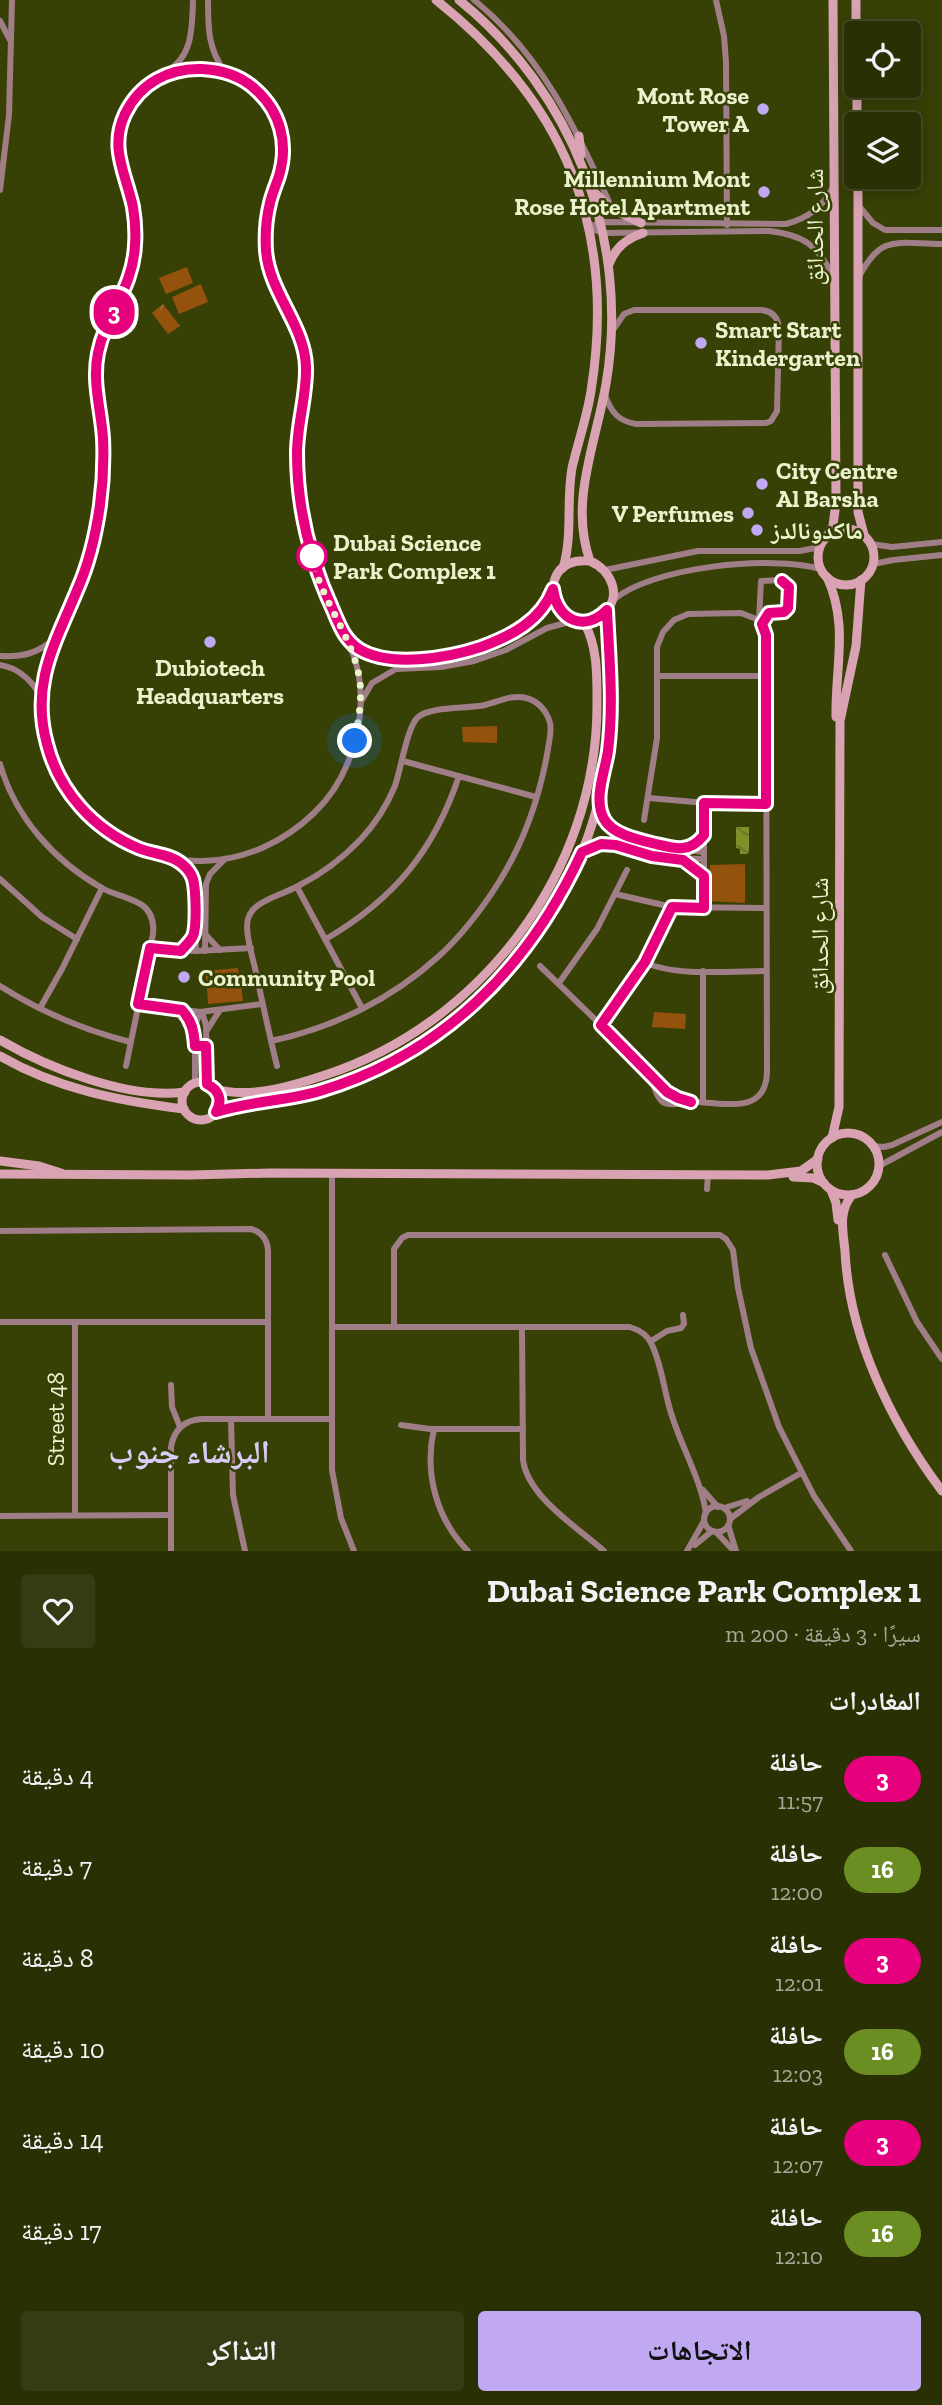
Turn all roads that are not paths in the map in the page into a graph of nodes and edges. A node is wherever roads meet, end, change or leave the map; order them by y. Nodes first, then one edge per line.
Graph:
1 (12, 0) edge
2 (193, 0) edge
3 (208, 0) edge
4 (436, 0) edge
5 (459, 0) edge
6 (474, 0) edge
7 (716, 0) edge
8 (833, 0) edge
9 (856, 0) edge
10 (0, 21) edge
11 (856, 21) edge
12 (11, 42) junction
13 (225, 72) junction
14 (160, 76) junction
15 (579, 136) junction
16 (582, 164) junction
17 (834, 186) junction
18 (590, 187) junction
19 (858, 189) edge
20 (0, 190) edge
21 (727, 204) junction
22 (858, 205) junction
23 (612, 209) junction
24 (712, 223) junction
25 (727, 223) junction
26 (593, 227) junction
27 (642, 228) junction
28 (942, 230) edge
29 (603, 233) junction
30 (727, 233) junction
31 (942, 244) edge
32 (609, 265) junction
33 (834, 277) junction
34 (858, 279) junction
35 (612, 331) junction
36 (604, 392) junction
37 (864, 535) junction
38 (827, 536) junction
39 (942, 542) edge
40 (871, 544) junction
41 (820, 547) junction
42 (942, 555) edge
43 (590, 561) junction
44 (873, 564) junction
45 (563, 568) junction
46 (605, 570) junction
47 (824, 573) junction
48 (862, 580) junction
49 (553, 589) junction
50 (610, 605) junction
51 (579, 621) junction
52 (760, 622) junction
53 (55, 637) junction
54 (345, 637) junction
55 (0, 656) edge
56 (0, 665) edge
57 (658, 676) junction
58 (765, 676) junction
59 (41, 696) junction
60 (361, 702) junction
61 (403, 761) junction
62 (839, 764) junction
63 (1, 769) edge
64 (459, 776) junction
65 (536, 797) junction
66 (649, 797) junction
67 (704, 803) junction
68 (766, 804) junction
69 (598, 805) junction
70 (645, 820) dead end
71 (704, 835) junction
72 (670, 847) junction
73 (682, 849) junction
74 (582, 852) junction
75 (704, 855) junction
76 (178, 859) junction
77 (225, 859) junction
78 (669, 859) junction
79 (683, 860) junction
80 (627, 870) dead end
81 (704, 876) junction
82 (0, 880) edge
83 (297, 887) junction
84 (102, 888) junction
85 (615, 894) junction
86 (672, 907) junction
87 (704, 908) junction
88 (766, 908) junction
89 (194, 918) junction
90 (206, 918) junction
91 (195, 932) junction
92 (205, 933) junction
93 (77, 939) junction
94 (326, 939) junction
95 (150, 948) junction
96 (251, 948) junction
97 (220, 950) junction
98 (181, 951) junction
99 (196, 951) junction
100 (205, 951) junction
101 (645, 962) junction
102 (540, 966) dead end
103 (703, 971) junction
104 (766, 971) junction
105 (559, 984) junction
106 (0, 986) edge
107 (138, 1004) junction
108 (262, 1004) junction
109 (40, 1008) junction
110 (362, 1008) junction
111 (220, 1009) junction
112 (182, 1010) junction
113 (201, 1012) junction
114 (601, 1025) junction
115 (206, 1032) junction
116 (194, 1033) junction
117 (0, 1040) edge
118 (271, 1041) junction
119 (130, 1042) junction
120 (195, 1046) junction
121 (206, 1046) junction
122 (0, 1056) edge
123 (126, 1066) dead end
124 (277, 1066) dead end
125 (649, 1074) junction
126 (195, 1084) junction
127 (211, 1086) junction
128 (185, 1092) junction
129 (691, 1102) junction
130 (703, 1102) junction
131 (839, 1107) junction
132 (184, 1110) junction
133 (216, 1112) junction
134 (942, 1122) edge
135 (942, 1132) edge
136 (855, 1135) junction
137 (832, 1138) junction
138 (873, 1146) junction
139 (818, 1159) junction
140 (0, 1161) edge
141 (879, 1166) junction
142 (0, 1174) edge
143 (332, 1174) junction
144 (708, 1174) junction
145 (66, 1175) junction
146 (768, 1175) junction
147 (828, 1186) junction
148 (707, 1189) dead end
149 (852, 1195) junction
150 (0, 1231) edge
151 (885, 1255) dead end
152 (845, 1256) junction
153 (683, 1315) dead end
154 (0, 1322) edge
155 (267, 1322) junction
156 (75, 1323) junction
157 (332, 1327) junction
158 (394, 1327) junction
159 (522, 1327) junction
160 (650, 1341) junction
161 (942, 1359) edge
162 (171, 1385) dead end
163 (268, 1418) junction
164 (231, 1419) junction
165 (331, 1419) junction
166 (401, 1425) dead end
167 (180, 1427) junction
168 (434, 1429) junction
169 (523, 1429) junction
170 (694, 1473) junction
171 (801, 1474) junction
172 (942, 1491) edge
173 (759, 1497) junction
174 (721, 1508) junction
175 (75, 1515) junction
176 (170, 1515) junction
177 (0, 1516) edge
178 (705, 1517) junction
179 (729, 1522) junction
180 (714, 1532) junction
181 (171, 1551) edge
182 (245, 1551) edge
183 (354, 1551) edge
184 (468, 1551) edge
185 (604, 1551) edge
186 (688, 1551) edge
187 (735, 1551) edge
188 (851, 1551) edge

1 - 12 street
2 - 14 street
3 - 13 street
4 - 26 street
5 - 16 street
6 - 15 street
7 - 21 street
8 - 17 street, شارع الحدائق
9 - 11 street
10 - 12 street
12 - 20 street
13 - 14 street
13 - 54 street
14 - 53 street
15 - 16 street
15 - 23 street
16 - 18 street
17 - 25 street
17 - 33 street, شارع الحدائق
18 - 23 street
18 - 26 street
19 - 22 street, شارع الحدائق
21 - 24 street
21 - 25 street
22 - 28 street
22 - 34 street, شارع الحدائق
23 - 27 street
24 - 25 street
24 - 27 street
25 - 30 street
26 - 27 street
26 - 29 street
26 - 45 street
27 - 29 street
27 - 30 street
27 - 32 street
29 - 32 street
30 - 33 street
31 - 34 street
32 - 35 street
33 - 38 street, شارع الحدائق
34 - 37 street, شارع الحدائق
35 - 36 street
35 - 36 street
36 - 43 street
37 - 38 street
37 - 40 street
38 - 41 street
39 - 40 street
40 - 44 street
41 - 46 street
41 - 47 street
42 - 44 street
43 - 45 street
43 - 46 street
44 - 48 street
45 - 49 street
46 - 50 street
47 - 48 street
47 - 50 street
47 - 62 street, شارع الحدائق
48 - 62 street, شارع الحدائق
49 - 51 street
49 - 54 street
50 - 51 street
50 - 69 street
51 - 60 street
51 - 127 street
52 - 52 street
52 - 57 street
52 - 58 street
53 - 55 street
53 - 59 street
54 - 60 street
56 - 59 street
57 - 58 street
57 - 66 street
58 - 68 street
59 - 76 street
60 - 77 street
61 - 64 street
61 - 65 street
61 - 83 street
62 - 131 street, شارع الحدائق
63 - 84 street
64 - 65 street
64 - 94 street
65 - 110 street
66 - 67 street
66 - 70 street
67 - 68 street
67 - 71 street
68 - 88 street
69 - 72 street
69 - 74 street
71 - 73 street
71 - 75 street
72 - 73 street
72 - 78 street
73 - 75 street
74 - 78 street
74 - 133 street
75 - 79 street
75 - 81 street
76 - 77 street
76 - 89 street
77 - 90 street
78 - 79 street
79 - 81 street
80 - 85 street
81 - 87 street
82 - 93 street
83 - 94 street
83 - 96 street
84 - 93 street
84 - 95 street
85 - 86 street
85 - 105 street
86 - 87 street
86 - 101 street
87 - 88 street
88 - 104 street
89 - 90 street
89 - 91 street
90 - 92 street
91 - 98 street
91 - 99 street
92 - 97 street
92 - 100 street
93 - 109 street
94 - 110 street
95 - 98 street
95 - 107 street
96 - 97 street
96 - 108 street
97 - 100 street
98 - 99 street
99 - 100 street
101 - 103 street
101 - 114 street
102 - 105 street
103 - 104 street
103 - 130 street
104 - 130 street
105 - 114 street
106 - 109 street
107 - 112 street
107 - 119 street
108 - 111 street
108 - 118 street
109 - 119 street
110 - 118 street
111 - 113 street
111 - 115 street
112 - 113 street
112 - 116 street
113 - 115 street
113 - 116 street
114 - 125 street
115 - 121 street
116 - 120 street
117 - 128 street
118 - 124 street
119 - 123 street
120 - 121 street
120 - 126 street
121 - 127 street
122 - 132 street
125 - 129 street
125 - 129 street
126 - 127 street
126 - 128 street
127 - 133 street
128 - 132 street
129 - 130 street
131 - 136 street
131 - 137 street, شارع الحدائق
132 - 133 street
134 - 138 street
135 - 141 street
136 - 137 street
136 - 138 street
137 - 139 street
138 - 141 street
139 - 146 street
139 - 147 street
140 - 145 street
141 - 149 street
142 - 145 street
143 - 144 street
143 - 145 street
143 - 157 street
144 - 146 street
144 - 148 street
146 - 147 street
147 - 149 street
147 - 152 street
149 - 152 street
150 - 155 street
151 - 161 street
152 - 172 street
153 - 160 street
154 - 156 street
155 - 156 street
155 - 163 street
156 - 175 street, Street 48
157 - 158 street
157 - 165 street
158 - 159 street
158 - 171 street
159 - 160 street
159 - 169 street
160 - 170 street
162 - 167 street
163 - 164 street
163 - 165 street
164 - 167 street
164 - 182 street
165 - 183 street
166 - 168 street
167 - 176 street
168 - 169 street
168 - 184 street
169 - 185 street
170 - 174 street
170 - 178 street
171 - 173 street
171 - 188 street
173 - 174 street
173 - 179 street
174 - 178 street
174 - 179 street
175 - 176 street
175 - 177 street
176 - 181 street
178 - 180 street
178 - 186 street
179 - 180 street
179 - 187 street
180 - 186 street
180 - 187 street

